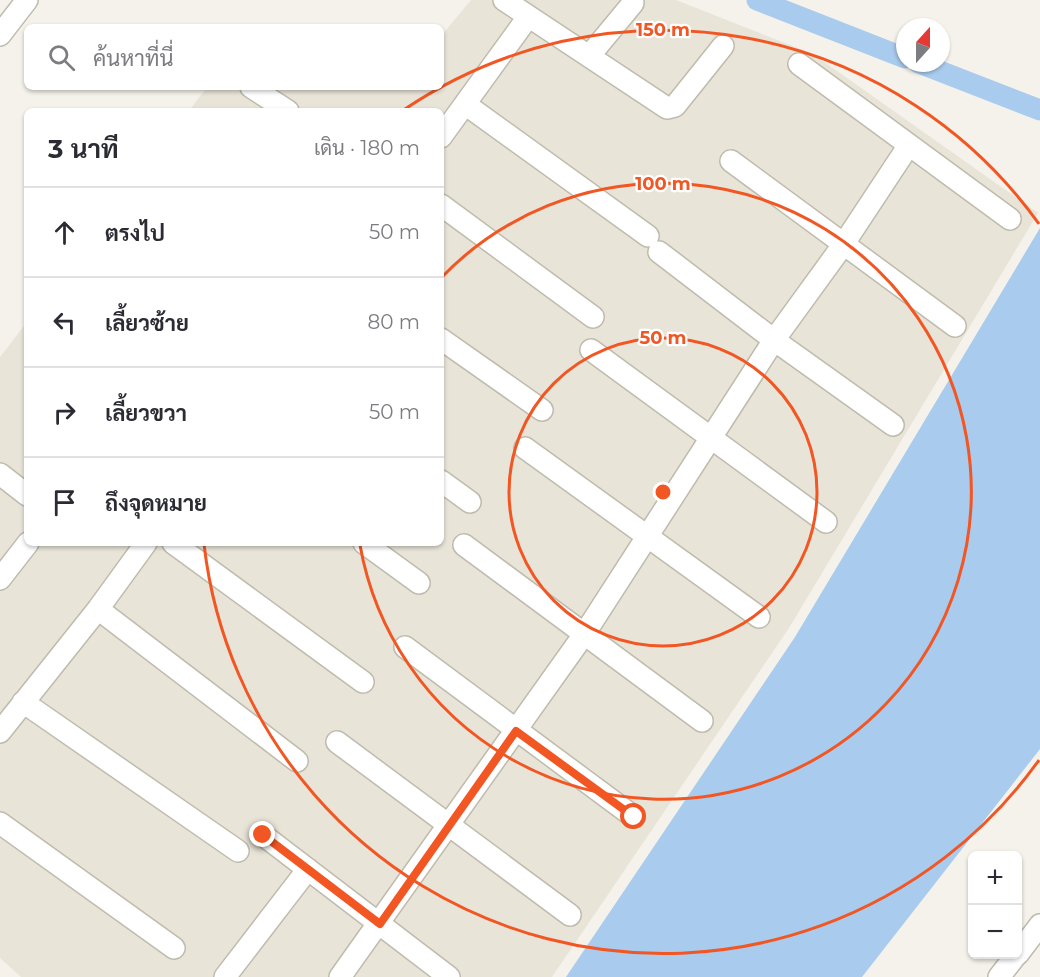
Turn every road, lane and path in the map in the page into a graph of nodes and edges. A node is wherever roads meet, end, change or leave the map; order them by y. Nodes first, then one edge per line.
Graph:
1 (27, 0) edge
2 (504, 0) edge
3 (633, 3) dead end
4 (528, 16) junction
5 (0, 35) edge
6 (723, 46) dead end
7 (590, 55) junction
8 (799, 64) dead end
9 (256, 90) edge
10 (465, 104) junction
11 (283, 108) edge
12 (444, 133) edge
13 (909, 145) junction
14 (731, 162) dead end
15 (444, 207) edge
16 (1010, 219) dead end
17 (843, 245) junction
18 (593, 317) dead end
19 (955, 326) dead end
20 (774, 340) junction
21 (444, 341) edge
22 (591, 350) dead end
23 (542, 410) dead end
24 (893, 425) dead end
25 (712, 437) junction
26 (525, 448) dead end
27 (0, 474) edge
28 (444, 483) edge
29 (24, 493) edge
30 (470, 502) dead end
31 (826, 522) dead end
32 (647, 538) junction
33 (464, 545) dead end
34 (26, 546) edge
35 (144, 546) edge
36 (177, 546) edge
37 (368, 546) edge
38 (0, 579) edge
39 (419, 584) dead end
40 (98, 609) junction
41 (759, 617) dead end
42 (585, 633) junction
43 (405, 647) dead end
44 (363, 682) dead end
45 (23, 702) junction
46 (702, 721) dead end
47 (516, 731) junction
48 (0, 732) edge
49 (337, 742) dead end
50 (297, 761) dead end
51 (634, 817) dead end
52 (0, 823) edge
53 (449, 826) junction
54 (263, 835) dead end
55 (238, 851) dead end
56 (308, 869) junction
57 (570, 915) dead end
58 (380, 924) junction
59 (1040, 925) edge
60 (174, 948) dead end
61 (1022, 948) edge
62 (1013, 959) edge
63 (225, 977) edge
64 (340, 977) edge
65 (449, 977) edge
66 (999, 977) edge

1 - 5 street
2 - 4 street
3 - 7 street
4 - 7 street
4 - 10 street
6 - 7 street
8 - 13 street
9 - 11 street
10 - 12 street
10 - 20 street
13 - 16 street
13 - 17 street
14 - 17 street
15 - 18 street
17 - 19 street
17 - 20 street
20 - 24 street
20 - 25 street
21 - 23 street
22 - 25 street
25 - 31 street
25 - 32 street
26 - 32 street
27 - 29 street
28 - 30 street
32 - 41 street
32 - 42 street
33 - 42 street
34 - 38 street
35 - 40 street
36 - 44 street
37 - 39 street
40 - 45 street
40 - 50 street
42 - 46 street
42 - 47 street
43 - 47 street
45 - 48 street
45 - 55 street
47 - 51 street
47 - 53 street
49 - 53 street
52 - 60 street
53 - 57 street
53 - 58 street
54 - 56 street
56 - 58 street
56 - 63 street
58 - 64 street
58 - 65 street
59 - 61 street
62 - 66 street

